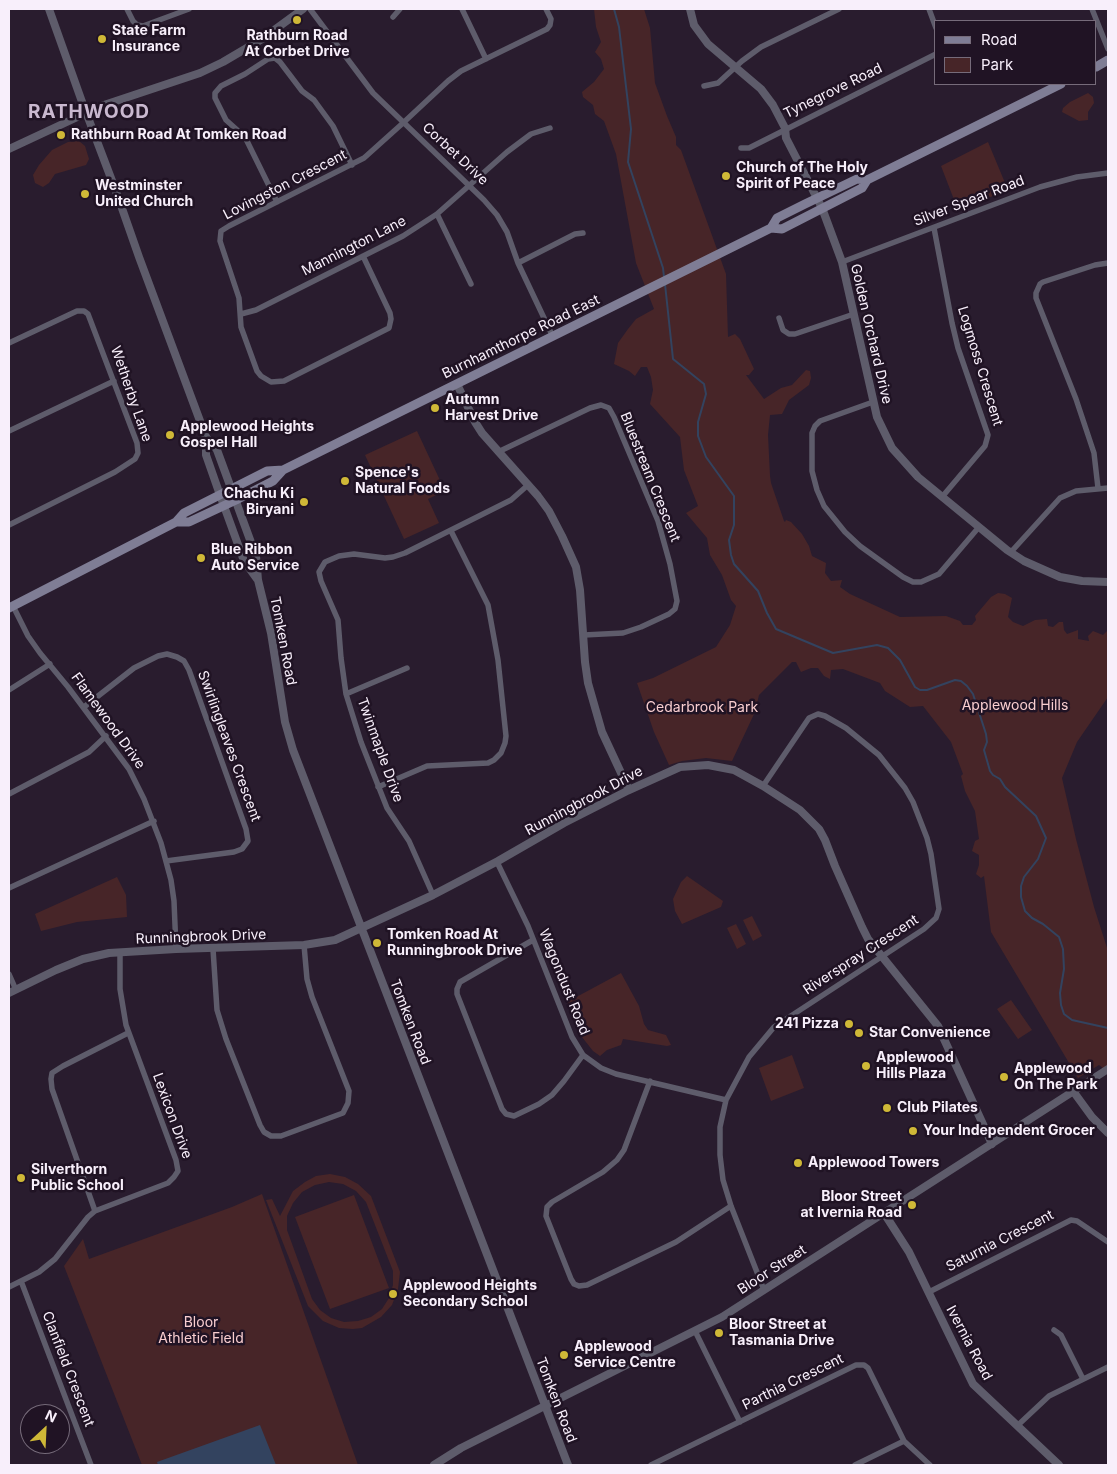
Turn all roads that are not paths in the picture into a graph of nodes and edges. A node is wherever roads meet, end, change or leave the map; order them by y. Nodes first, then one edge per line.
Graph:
1 (49, 9) edge
2 (127, 9) edge
3 (189, 9) edge
4 (303, 9) edge
5 (310, 9) edge
6 (400, 9) edge
7 (462, 9) edge
8 (546, 9) edge
9 (690, 9) edge
10 (839, 9) edge
11 (929, 9) edge
12 (393, 17) dead end
13 (1097, 22) edge
14 (934, 23) edge
15 (1108, 49) edge
16 (934, 55) edge
17 (486, 59) junction
18 (736, 67) junction
19 (1059, 85) edge
20 (704, 86) dead end
21 (86, 113) junction
22 (404, 123) junction
23 (550, 128) dead end
24 (785, 128) junction
25 (741, 148) dead end
26 (9, 149) edge
27 (352, 165) junction
28 (1108, 173) edge
29 (867, 180) junction
30 (470, 186) junction
31 (818, 198) junction
32 (277, 202) junction
33 (822, 208) junction
34 (438, 214) junction
35 (771, 228) junction
36 (934, 228) junction
37 (583, 233) dead end
38 (363, 256) junction
39 (518, 262) junction
40 (842, 262) junction
41 (1108, 263) edge
42 (471, 284) dead end
43 (241, 314) junction
44 (854, 314) junction
45 (779, 318) dead end
46 (552, 337) junction
47 (9, 342) edge
48 (114, 381) junction
49 (457, 384) junction
50 (873, 402) junction
51 (9, 431) edge
52 (206, 437) junction
53 (498, 452) junction
54 (283, 470) junction
55 (528, 484) junction
56 (1098, 488) junction
57 (1108, 488) edge
58 (232, 489) junction
59 (220, 495) junction
60 (942, 497) junction
61 (236, 500) junction
62 (224, 506) junction
63 (176, 522) junction
64 (9, 525) edge
65 (979, 527) junction
66 (451, 531) junction
67 (1011, 552) junction
68 (258, 580) junction
69 (1108, 582) edge
70 (11, 607) edge
71 (584, 635) junction
72 (50, 664) junction
73 (407, 668) dead end
74 (9, 690) edge
75 (346, 694) junction
76 (84, 707) junction
77 (106, 736) junction
78 (763, 786) junction
79 (378, 787) junction
80 (629, 790) junction
81 (9, 794) edge
82 (154, 822) junction
83 (166, 861) junction
84 (497, 862) junction
85 (9, 888) edge
86 (433, 895) junction
87 (361, 928) junction
88 (532, 940) junction
89 (304, 945) junction
90 (176, 949) junction
91 (213, 949) junction
92 (120, 952) junction
93 (882, 956) junction
94 (9, 974) edge
95 (12, 992) edge
96 (128, 1033) junction
97 (583, 1055) junction
98 (1108, 1069) edge
99 (650, 1081) junction
100 (1073, 1091) junction
101 (726, 1100) junction
102 (1108, 1133) edge
103 (992, 1144) junction
104 (731, 1206) junction
105 (95, 1211) junction
106 (884, 1213) junction
107 (1108, 1242) edge
108 (22, 1281) junction
109 (9, 1287) edge
110 (764, 1290) junction
111 (929, 1292) junction
112 (1054, 1330) dead end
113 (695, 1331) junction
114 (1108, 1367) edge
115 (1083, 1379) junction
116 (544, 1407) junction
117 (740, 1422) junction
118 (1017, 1426) junction
119 (904, 1441) junction
120 (91, 1465) edge
121 (434, 1465) edge
122 (568, 1465) edge
123 (651, 1465) edge
124 (855, 1465) edge
125 (930, 1465) edge
126 (1059, 1465) edge

1 - 21 street, Tomken Road
2 - 3 street
4 - 21 street
5 - 22 street, Corbet Drive
6 - 12 street
7 - 17 street
8 - 17 street, Lovingston Crescent
9 - 18 street, Golden Orchard Drive
10 - 18 street
11 - 14 street
13 - 15 street
16 - 24 street, Tynegrove Road
17 - 22 street, Lovingston Crescent
18 - 20 street
18 - 24 street, Golden Orchard Drive
19 - 29 main road, Burnhamthorpe Road East
21 - 26 street
21 - 52 street, Tomken Road
22 - 27 street, Lovingston Crescent
22 - 30 street, Corbet Drive
23 - 30 street, Mannington Lane
24 - 25 street, Tynegrove Road
24 - 31 street, Golden Orchard Drive
27 - 32 street, Lovingston Crescent
27 - 32 street
28 - 36 street, Silver Spear Road
29 - 31 main road, Burnhamthorpe Road East
29 - 33 main road, Burnhamthorpe Road East
30 - 34 street, Mannington Lane
30 - 39 street, Corbet Drive
31 - 33 street, Golden Orchard Drive
31 - 35 main road, Burnhamthorpe Road East
32 - 43 street, Lovingston Crescent
33 - 35 main road, Burnhamthorpe Road East
33 - 40 street, Golden Orchard Drive
34 - 38 street, Mannington Lane
34 - 42 street
35 - 46 main road, Burnhamthorpe Road East
36 - 40 street, Silver Spear Road
36 - 60 street, Logmoss Crescent
37 - 39 street
38 - 43 street, Mannington Lane
38 - 43 street, Lovingston Crescent
39 - 46 street, Corbet Drive
40 - 44 street, Golden Orchard Drive
41 - 56 street
44 - 45 street
44 - 50 street, Golden Orchard Drive
46 - 49 main road, Burnhamthorpe Road East
47 - 48 street, Wetherby Lane
48 - 51 street
48 - 64 street, Wetherby Lane
49 - 53 street
49 - 54 main road, Burnhamthorpe Road East
50 - 60 street, Golden Orchard Drive
50 - 65 street
52 - 58 street, Tomken Road
52 - 59 street, Tomken Road
53 - 55 street
53 - 71 street, Bluestream Crescent
54 - 58 main road, Burnhamthorpe Road East
54 - 61 main road, Burnhamthorpe Road East
55 - 66 street, Twinmaple Drive
55 - 71 street
56 - 57 street
56 - 67 street
58 - 59 main road, Burnhamthorpe Road East
58 - 61 street, Tomken Road
59 - 62 street, Tomken Road
59 - 63 main road, Burnhamthorpe Road East
60 - 65 street, Golden Orchard Drive
61 - 62 main road, Burnhamthorpe Road East
61 - 68 street, Tomken Road
62 - 63 main road, Burnhamthorpe Road East
62 - 68 street, Tomken Road
63 - 70 main road, Burnhamthorpe Road East
65 - 67 street, Golden Orchard Drive
66 - 75 street, Twinmaple Drive
66 - 79 street
67 - 69 street, Golden Orchard Drive
68 - 87 street, Tomken Road
70 - 72 street, Flamewood Drive
71 - 80 street
72 - 74 street
72 - 76 street, Flamewood Drive
73 - 75 street
75 - 79 street, Twinmaple Drive
76 - 77 street, Flamewood Drive
76 - 83 street, Swirlingleaves Crescent
77 - 81 street
77 - 82 street, Flamewood Drive
78 - 80 street, Runningbrook Drive
78 - 93 street, Runningbrook Drive
78 - 93 street, Riverspray Crescent
79 - 86 street, Twinmaple Drive
80 - 84 street, Runningbrook Drive
82 - 83 street, Flamewood Drive
82 - 85 street
83 - 90 street, Flamewood Drive
84 - 86 street, Runningbrook Drive
84 - 88 street, Wagondust Road
86 - 87 street, Runningbrook Drive
87 - 89 street, Runningbrook Drive
87 - 116 street, Tomken Road
88 - 97 street, Wagondust Road
88 - 97 street
89 - 91 street, Runningbrook Drive
89 - 91 street
90 - 91 street, Runningbrook Drive
90 - 92 street, Runningbrook Drive
92 - 95 street, Runningbrook Drive
92 - 96 street, Lexicon Drive
93 - 101 street, Riverspray Crescent
93 - 103 street, Runningbrook Drive
94 - 95 street
96 - 105 street
96 - 105 street, Lexicon Drive
97 - 99 street, Wagondust Road
98 - 100 street, Bloor Street
99 - 101 street, Wagondust Road
99 - 104 street
100 - 102 street
100 - 103 street, Bloor Street
101 - 104 street, Riverspray Crescent
103 - 106 street, Bloor Street
104 - 110 street, Riverspray Crescent
105 - 108 street, Lexicon Drive
106 - 110 street, Bloor Street
106 - 111 street, Ivernia Road
107 - 111 street, Saturnia Crescent
108 - 109 street, Lexicon Drive
108 - 120 street, Clanfield Crescent
110 - 113 street, Bloor Street
111 - 118 street, Ivernia Road
112 - 115 street
113 - 116 street, Bloor Street
113 - 117 street
114 - 115 street
115 - 118 street
116 - 121 street, Bloor Street
116 - 122 street, Tomken Road
117 - 119 street, Parthia Crescent
117 - 123 street, Parthia Crescent
118 - 126 street, Ivernia Road
119 - 124 street
119 - 125 street, Parthia Crescent

